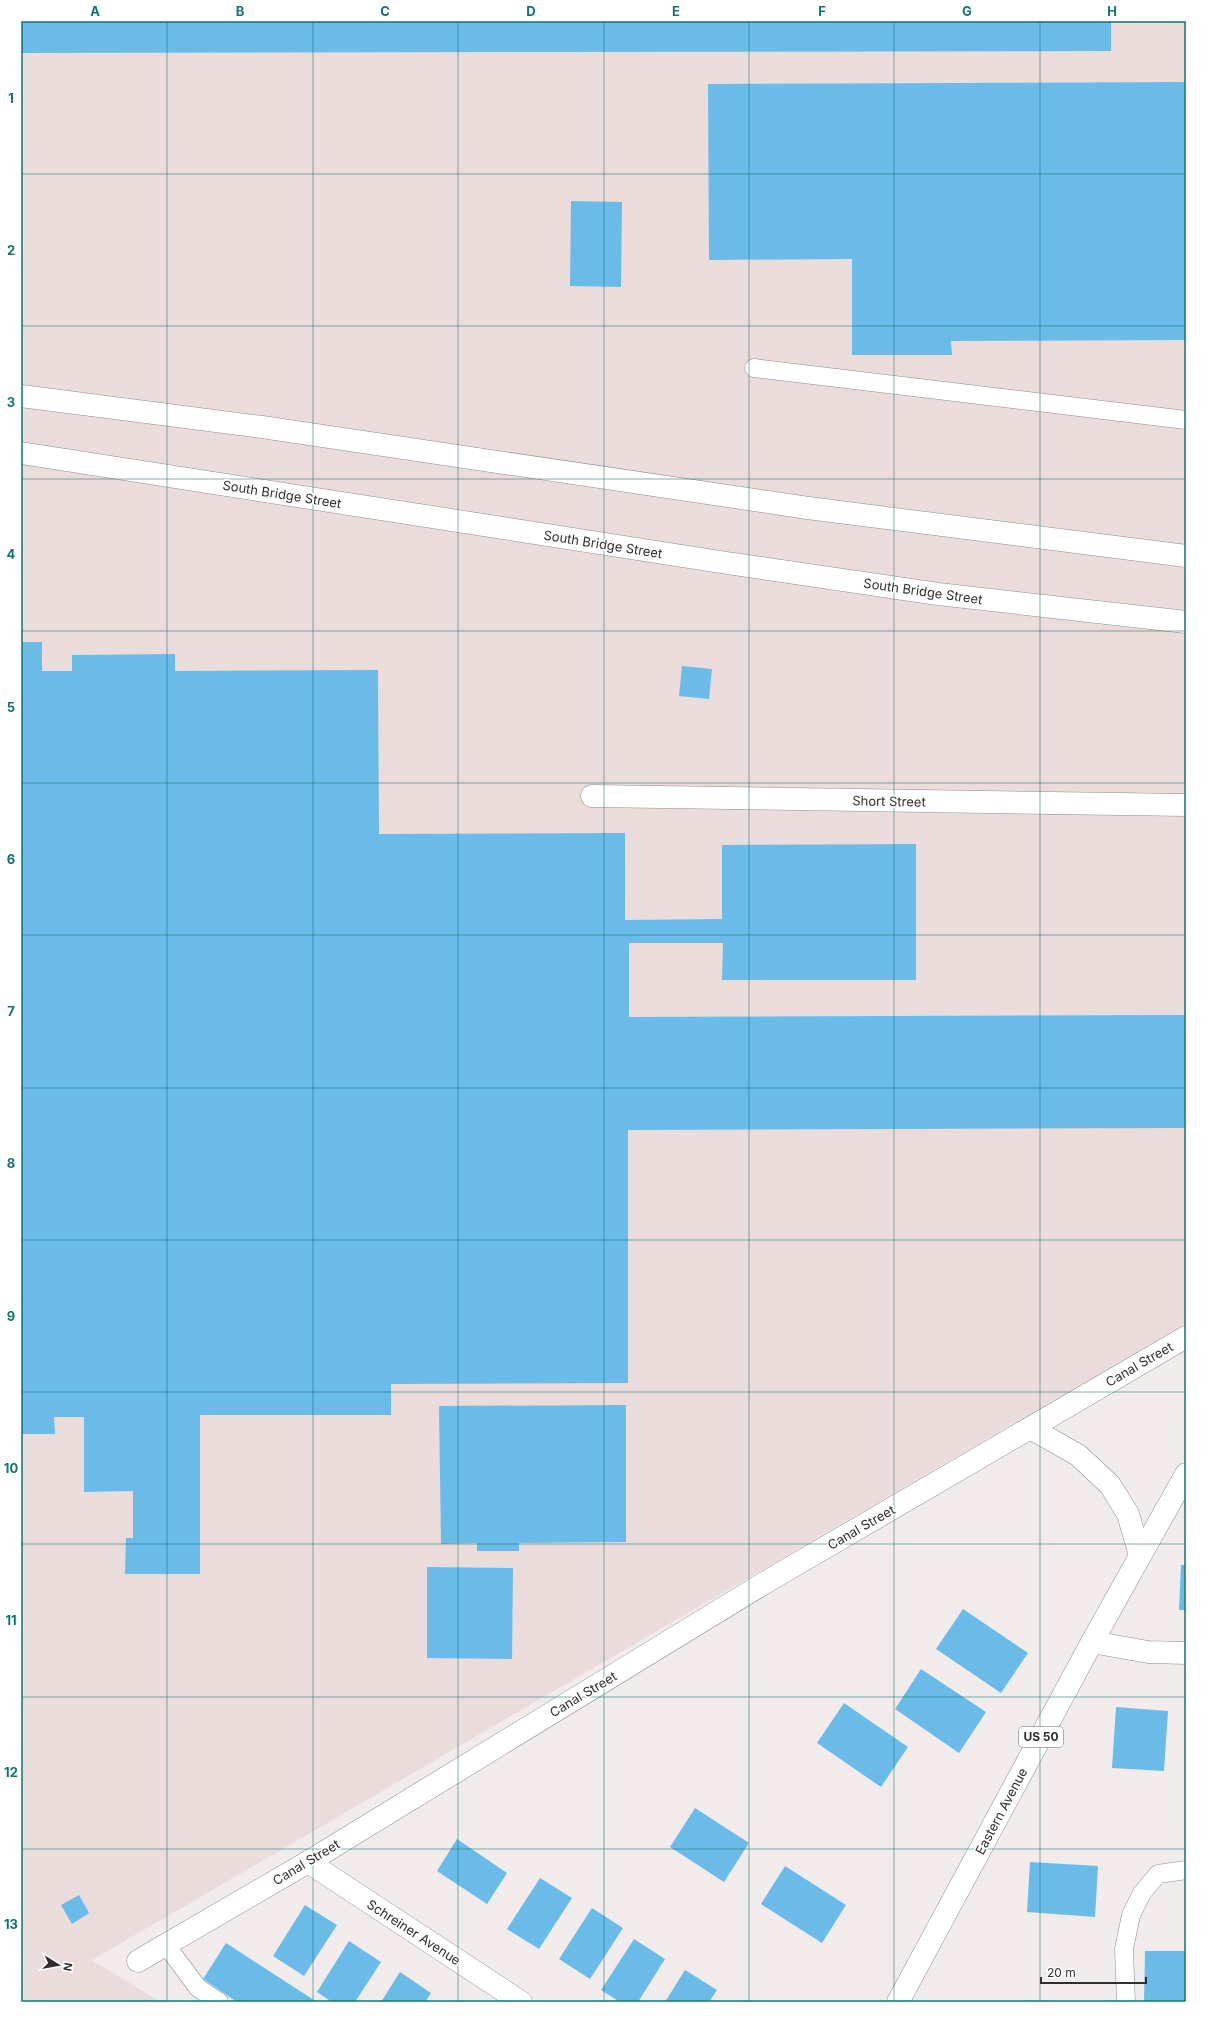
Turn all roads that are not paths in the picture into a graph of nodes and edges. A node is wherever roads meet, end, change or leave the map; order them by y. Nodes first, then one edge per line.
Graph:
1 (754, 368) dead end
2 (21, 396) edge
3 (1186, 420) edge
4 (21, 453) edge
5 (1186, 556) edge
6 (1186, 622) edge
7 (592, 796) dead end
8 (1186, 806) edge
9 (1186, 1337) edge
10 (1030, 1428) junction
11 (1186, 1474) edge
12 (1140, 1555) junction
13 (1092, 1642) junction
14 (1186, 1652) edge
15 (308, 1862) junction
16 (1186, 1870) edge
17 (166, 1945) junction
18 (138, 1961) dead end
19 (219, 2002) edge
20 (521, 2002) edge
21 (898, 2002) edge
22 (1126, 2002) edge

1 - 3 lane
2 - 5 main road
4 - 6 main road, South Bridge Street
7 - 8 main road, Short Street
9 - 10 main road, Canal Street
10 - 12 main road
10 - 15 main road, Canal Street
11 - 12 main road, Eastern Avenue / US 50
12 - 13 main road, Eastern Avenue / US 50
13 - 14 main road
13 - 21 main road, Eastern Avenue / US 50
15 - 17 main road, Canal Street
15 - 20 main road, Schreiner Avenue
16 - 22 lane
17 - 18 main road, Canal Street
17 - 19 lane

